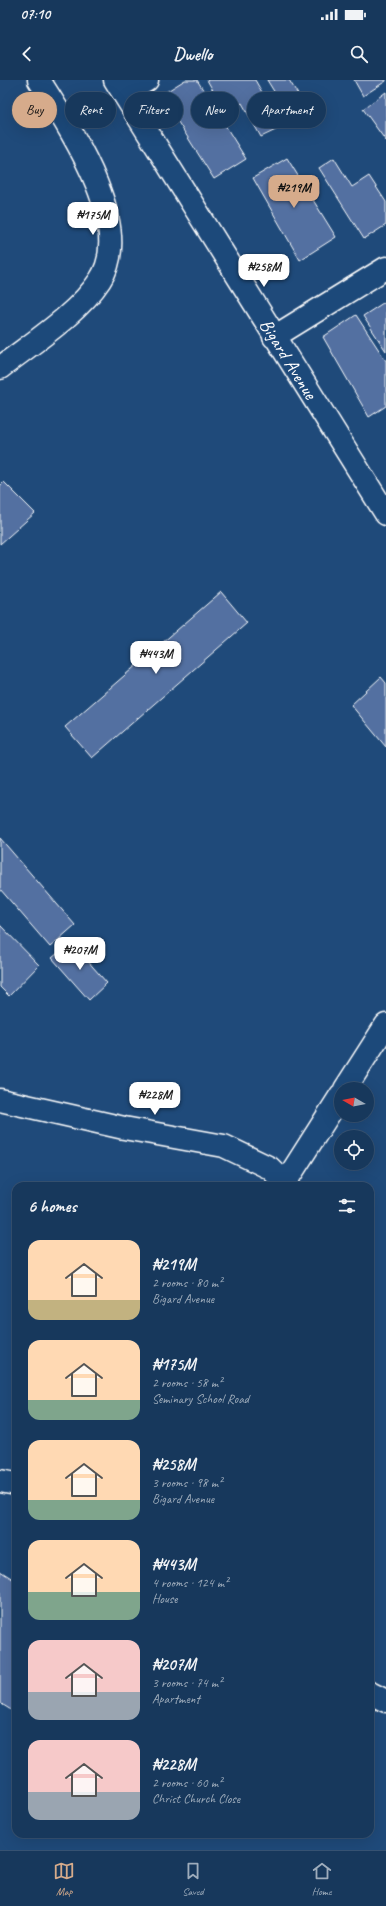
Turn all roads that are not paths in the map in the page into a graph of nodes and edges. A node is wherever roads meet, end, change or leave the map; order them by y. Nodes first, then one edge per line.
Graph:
1 (39, 80) edge
2 (147, 80) edge
3 (119, 87) edge
4 (386, 268) edge
5 (274, 337) junction
6 (0, 368) edge
7 (386, 514) edge
8 (386, 1025) edge
9 (349, 1082) edge
10 (0, 1100) edge
11 (334, 1106) edge
12 (282, 1182) edge
13 (285, 1182) edge
14 (0, 1480) edge
15 (12, 1483) edge
16 (374, 1695) edge
17 (386, 1701) edge

1 - 6 street
2 - 3 street
3 - 5 street, Bigard Avenue
4 - 5 street
5 - 7 street, Bigard Avenue
8 - 9 street
10 - 12 street
11 - 13 street
14 - 15 street
16 - 17 street

